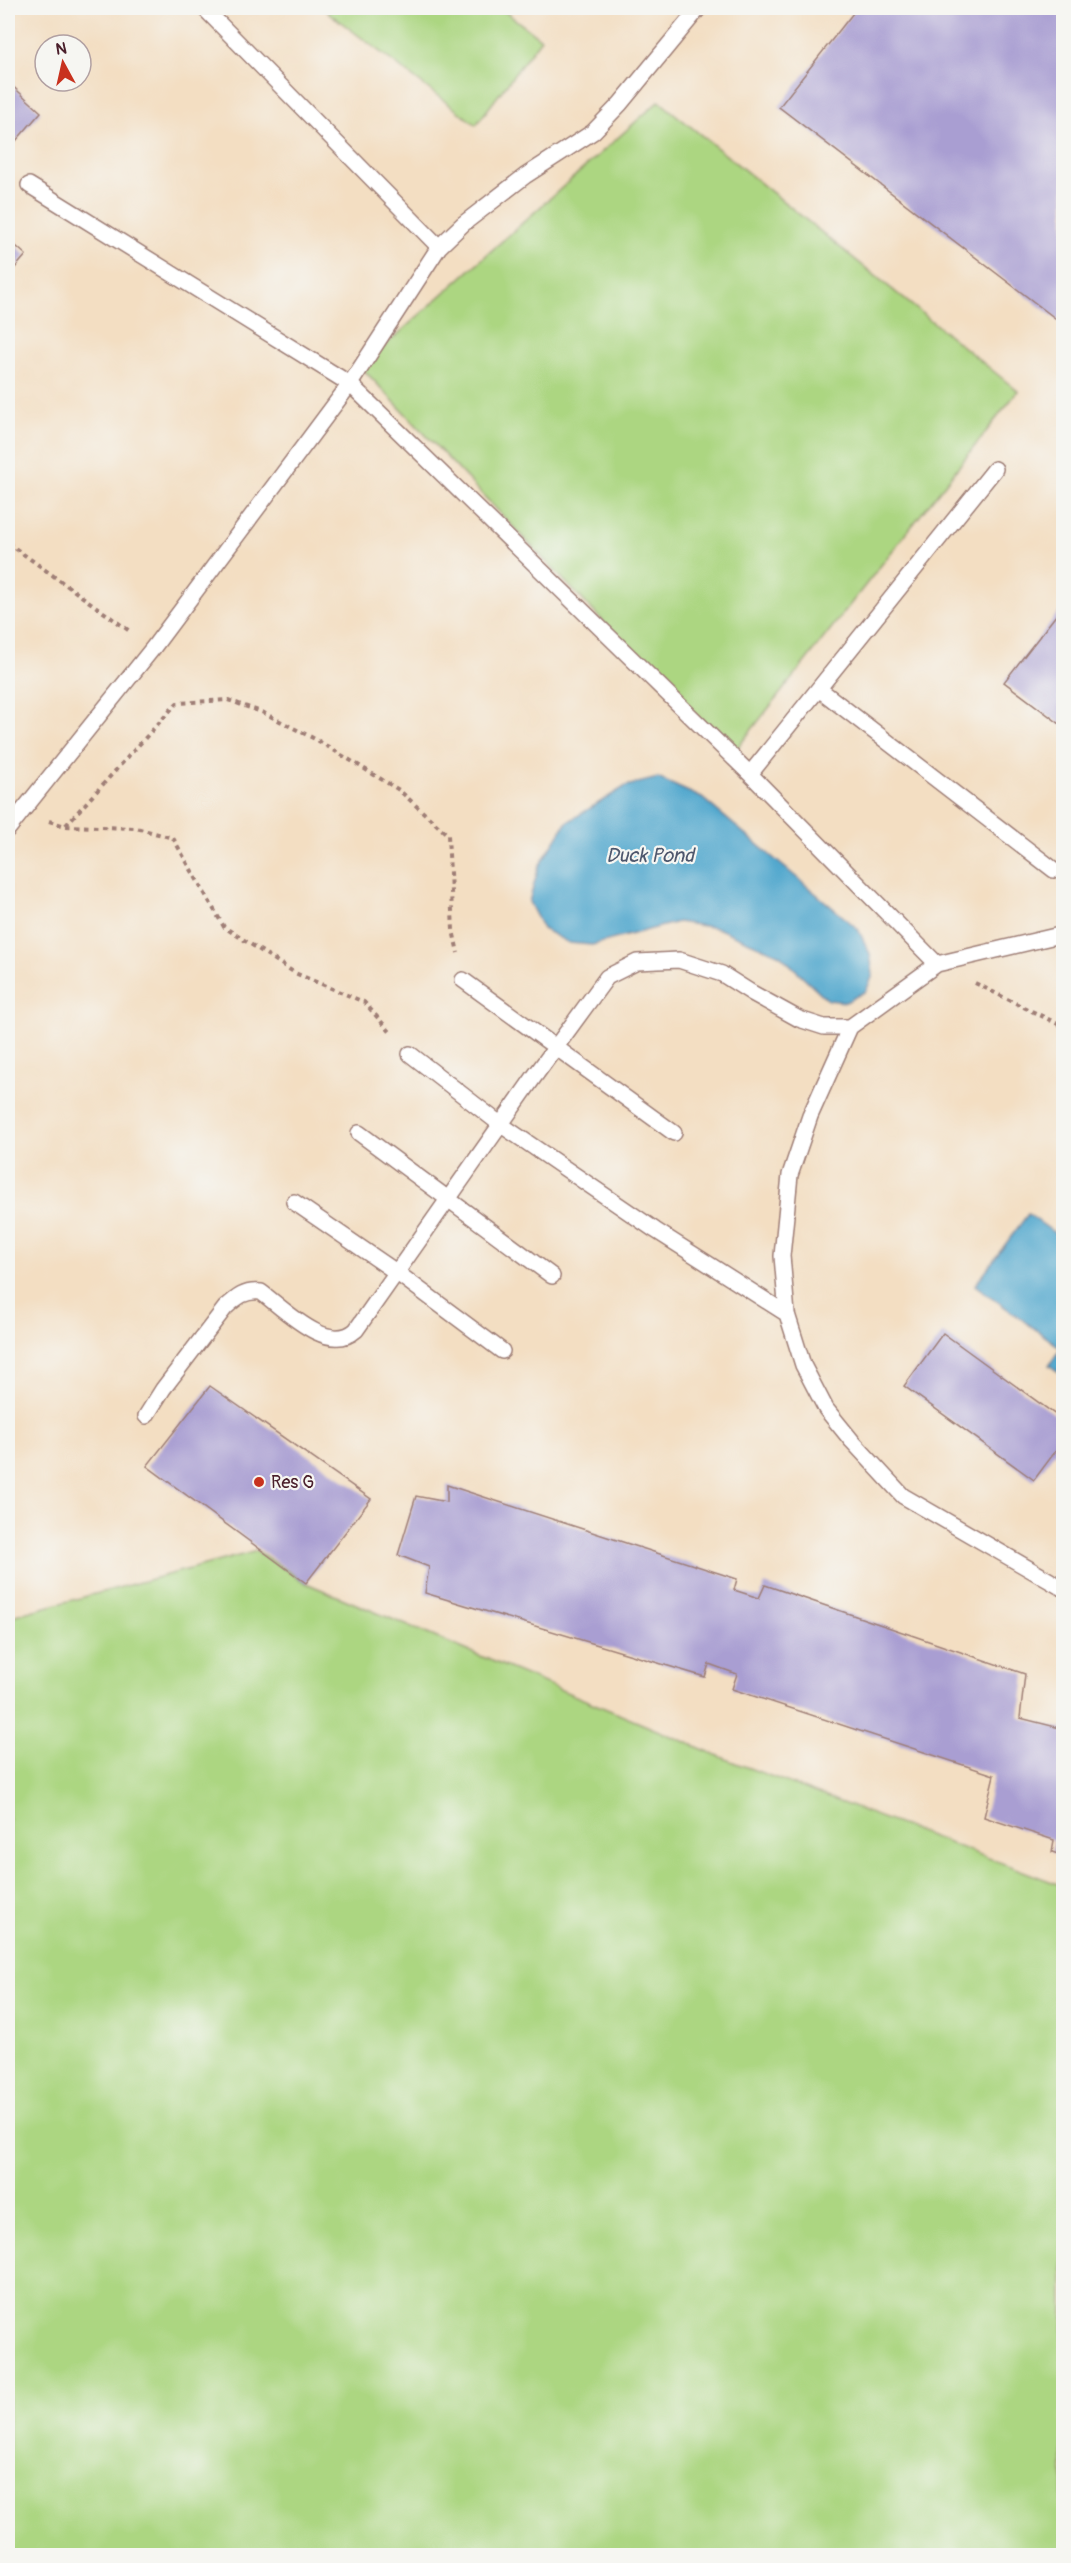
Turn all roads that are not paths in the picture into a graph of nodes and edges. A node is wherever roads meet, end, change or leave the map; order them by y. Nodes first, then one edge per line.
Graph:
1 (204, 8) edge
2 (699, 8) edge
3 (29, 185) dead end
4 (440, 247) junction
5 (350, 384) junction
6 (995, 469) dead end
7 (819, 689) junction
8 (750, 774) junction
9 (8, 829) edge
10 (1054, 870) dead end
11 (1064, 934) edge
12 (937, 964) junction
13 (463, 980) road end
14 (850, 1027) junction
15 (555, 1048) junction
16 (410, 1054) road end
17 (500, 1124) junction
18 (359, 1133) dead end
19 (674, 1133) dead end
20 (447, 1199) junction
21 (294, 1202) dead end
22 (396, 1272) junction
23 (552, 1276) dead end
24 (787, 1314) junction
25 (502, 1351) dead end
26 (146, 1416) dead end
27 (1064, 1589) edge

1 - 4 lane
2 - 4 lane
3 - 5 lane
4 - 5 lane
5 - 8 lane
5 - 9 lane
6 - 7 lane
7 - 8 lane
7 - 10 lane
8 - 12 lane
11 - 12 lane
12 - 14 lane
13 - 15 lane
14 - 15 lane
14 - 24 lane
15 - 17 lane
15 - 19 lane
16 - 17 lane
17 - 20 lane
17 - 24 lane
18 - 20 lane
20 - 22 lane
20 - 23 lane
21 - 22 lane
22 - 25 lane
22 - 26 lane
24 - 27 lane

